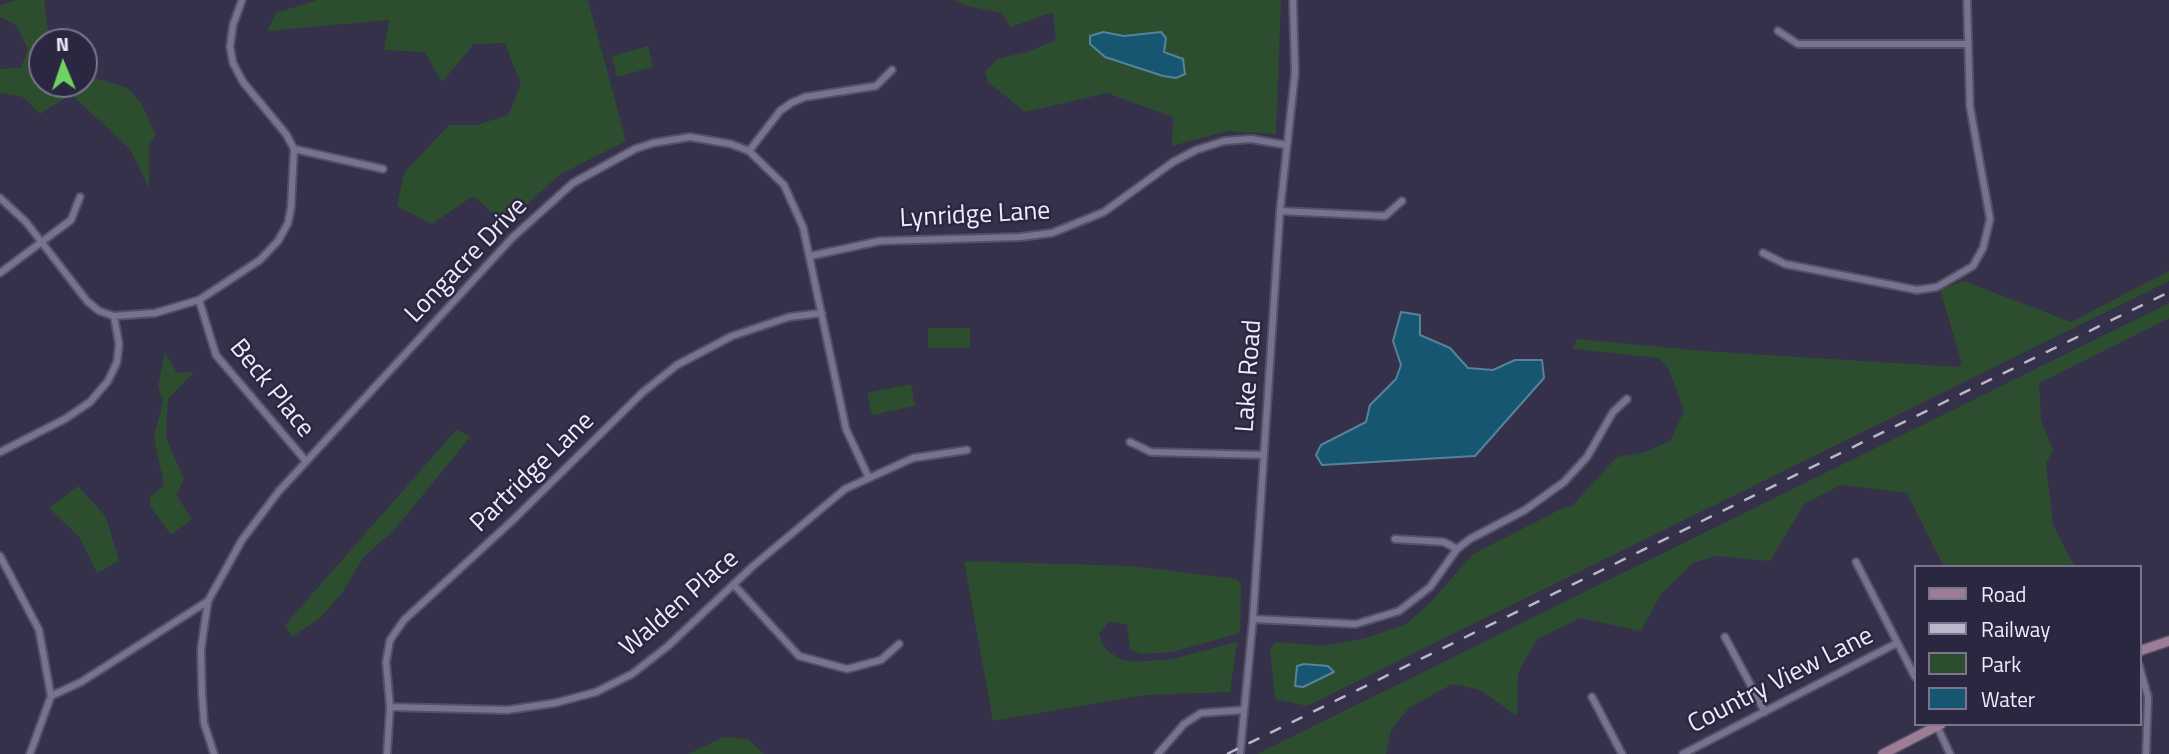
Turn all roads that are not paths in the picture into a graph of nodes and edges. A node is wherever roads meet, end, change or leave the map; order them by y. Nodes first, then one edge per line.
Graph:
1 (243, 0) edge
2 (1293, 0) edge
3 (1966, 0) edge
4 (1778, 31) dead end
5 (1968, 44) junction
6 (892, 70) dead end
7 (1286, 145) junction
8 (294, 149) junction
9 (749, 151) junction
10 (383, 169) dead end
11 (80, 197) dead end
12 (0, 198) edge
13 (1402, 201) dead end
14 (1280, 211) junction
15 (41, 243) junction
16 (1763, 253) dead end
17 (810, 256) junction
18 (0, 274) edge
19 (199, 300) junction
20 (822, 313) junction
21 (114, 316) junction
22 (1627, 399) dead end
23 (1130, 442) dead end
24 (967, 450) dead end
25 (0, 452) edge
26 (1264, 455) junction
27 (305, 460) junction
28 (868, 476) junction
29 (1395, 539) dead end
30 (1457, 549) junction
31 (0, 556) edge
32 (1856, 562) dead end
33 (734, 585) junction
34 (208, 601) junction
35 (1253, 619) junction
36 (1725, 637) dead end
37 (2169, 641) edge
38 (1897, 643) junction
39 (899, 644) dead end
40 (2141, 650) edge
41 (2141, 672) edge
42 (1913, 673) edge
43 (51, 696) junction
44 (1592, 697) dead end
45 (390, 707) junction
46 (1244, 710) junction
47 (1765, 712) junction
48 (1936, 726) edge
49 (1938, 726) edge
50 (30, 754) edge
51 (214, 754) edge
52 (387, 754) edge
53 (1158, 754) edge
54 (1240, 754) edge
55 (1622, 754) edge
56 (1683, 754) edge
57 (1883, 754) edge
58 (1950, 754) edge
59 (2146, 754) edge

1 - 8 street
2 - 7 street, Lake Road
3 - 5 street
4 - 5 street
5 - 16 street
6 - 9 street
7 - 14 street, Lake Road
7 - 17 street, Lynridge Lane
8 - 10 street
8 - 19 street
9 - 17 street, Longacre Drive
9 - 27 street, Longacre Drive
11 - 15 street
12 - 15 street
13 - 14 street
14 - 26 street, Lake Road
15 - 18 street
15 - 21 street
17 - 20 street, Longacre Drive
19 - 21 street
19 - 27 street, Beck Place
20 - 28 street, Longacre Drive
20 - 45 street, Partridge Lane
21 - 25 street
22 - 30 street
23 - 26 street
24 - 28 street, Walden Place
26 - 35 street, Lake Road
27 - 34 street, Longacre Drive
28 - 33 street, Walden Place
29 - 30 street
30 - 35 street
31 - 43 street
32 - 38 street
33 - 39 street
33 - 45 street, Walden Place
34 - 43 street, Longacre Drive
34 - 51 street
35 - 46 street, Lake Road
36 - 47 street
37 - 40 main road
38 - 42 street
38 - 47 street, Country View Lane
41 - 59 street
43 - 50 street
44 - 55 street
45 - 52 street, Partridge Lane
46 - 53 street
46 - 54 street, Lake Road
47 - 56 street, Country View Lane
48 - 57 main road
49 - 58 street

